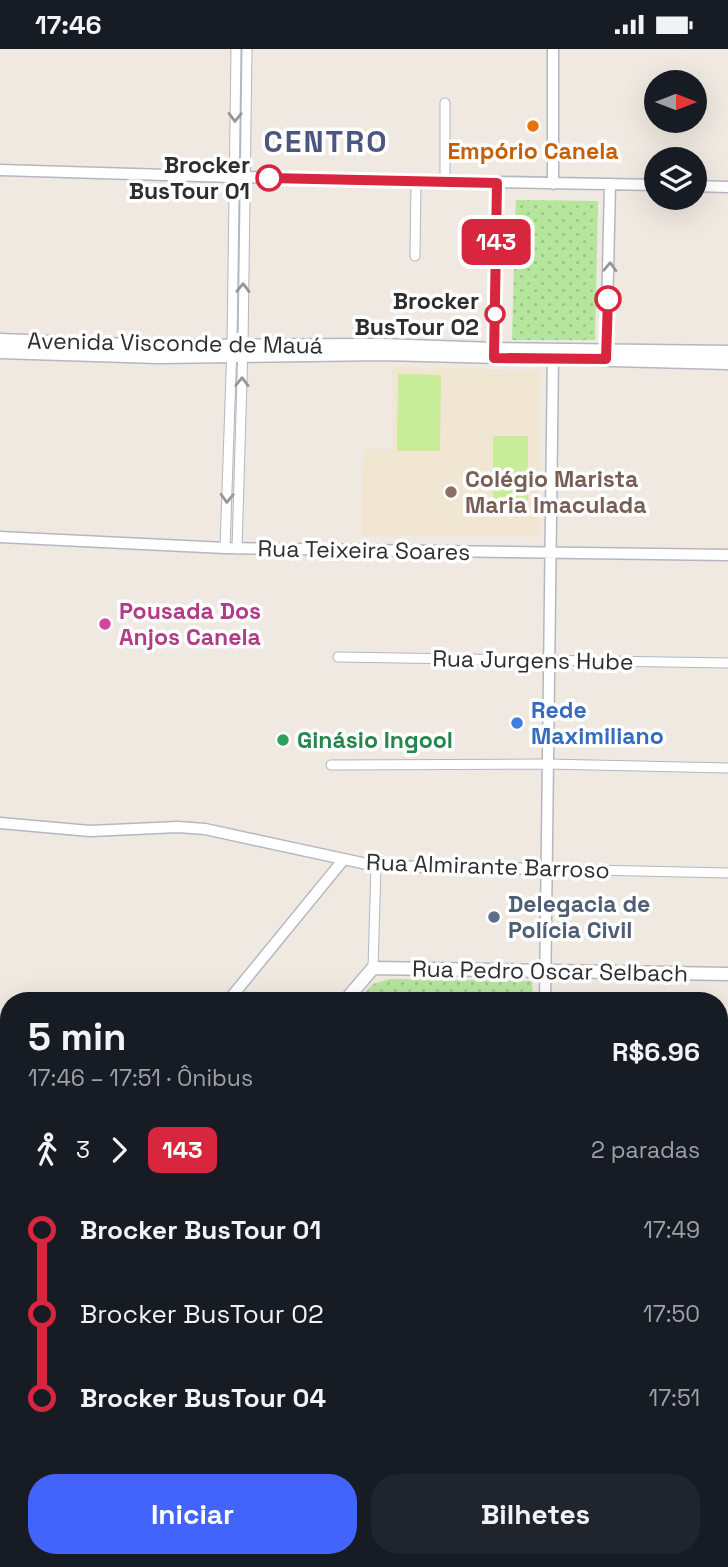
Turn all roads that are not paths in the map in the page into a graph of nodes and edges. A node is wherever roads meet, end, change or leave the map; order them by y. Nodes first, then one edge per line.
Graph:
1 (236, 49) edge
2 (247, 49) edge
3 (552, 49) edge
4 (444, 103) dead end
5 (0, 170) edge
6 (239, 177) junction
7 (416, 181) junction
8 (445, 182) junction
9 (497, 183) junction
10 (553, 184) junction
11 (610, 184) junction
12 (644, 185) edge
13 (707, 186) edge
14 (728, 187) edge
15 (415, 255) dead end
16 (0, 340) edge
17 (34, 348) junction
18 (237, 350) junction
19 (0, 352) edge
20 (728, 352) edge
21 (494, 354) junction
22 (553, 355) junction
23 (606, 355) junction
24 (728, 363) edge
25 (229, 427) junction
26 (241, 427) junction
27 (228, 470) junction
28 (240, 470) junction
29 (0, 537) edge
30 (225, 548) junction
31 (237, 549) junction
32 (550, 552) junction
33 (728, 555) edge
34 (338, 657) dead end
35 (548, 660) junction
36 (728, 663) edge
37 (547, 764) junction
38 (331, 765) dead end
39 (728, 768) edge
40 (0, 823) edge
41 (344, 859) junction
42 (376, 866) junction
43 (546, 869) junction
44 (728, 873) edge
45 (373, 968) junction
46 (546, 972) junction
47 (728, 974) edge
48 (235, 992) edge
49 (353, 992) edge
50 (545, 992) edge

1 -> 6 street
2 - 6 street
3 - 10 street
4 - 8 street
5 - 6 street
6 - 7 street
6 - 18 street
7 - 8 street
7 - 15 street
8 - 9 street
9 - 10 street
9 - 21 street
10 - 11 street
11 - 12 street
23 -> 11 street
13 - 14 street
16 - 17 main road, Avenida Visconde de Mauá
17 - 18 main road, Avenida Visconde de Mauá
17 - 19 main road, Avenida Visconde de Mauá
18 - 21 main road, Avenida Visconde de Mauá
18 - 25 street
26 -> 18 street
20 - 23 main road, Avenida Visconde de Mauá
21 - 22 main road, Avenida Visconde de Mauá
22 - 23 main road, Avenida Visconde de Mauá
22 - 32 street
23 - 24 main road, Avenida Visconde de Mauá
25 - 26 street
25 - 27 street
26 - 28 street
27 - 28 street
27 -> 30 street
28 - 31 street
29 - 30 street, Rua Teixeira Soares
30 - 31 street, Rua Teixeira Soares
31 - 32 street, Rua Teixeira Soares
32 - 33 street, Rua Teixeira Soares
32 - 35 street
34 - 35 street, Rua Jurgens Hube
35 - 36 street, Rua Jurgens Hube
35 - 37 street
37 - 38 street
37 - 39 street
37 - 43 street
40 - 41 street, Rua Almirante Barroso
41 - 42 street, Rua Almirante Barroso
41 - 48 street
42 - 43 street, Rua Almirante Barroso
42 - 45 street
43 - 44 street, Rua Almirante Barroso
43 - 46 street
45 - 46 main road, Rua Pedro Oscar Selbach
45 - 49 main road
46 - 47 main road, Rua Pedro Oscar Selbach
46 - 50 street

